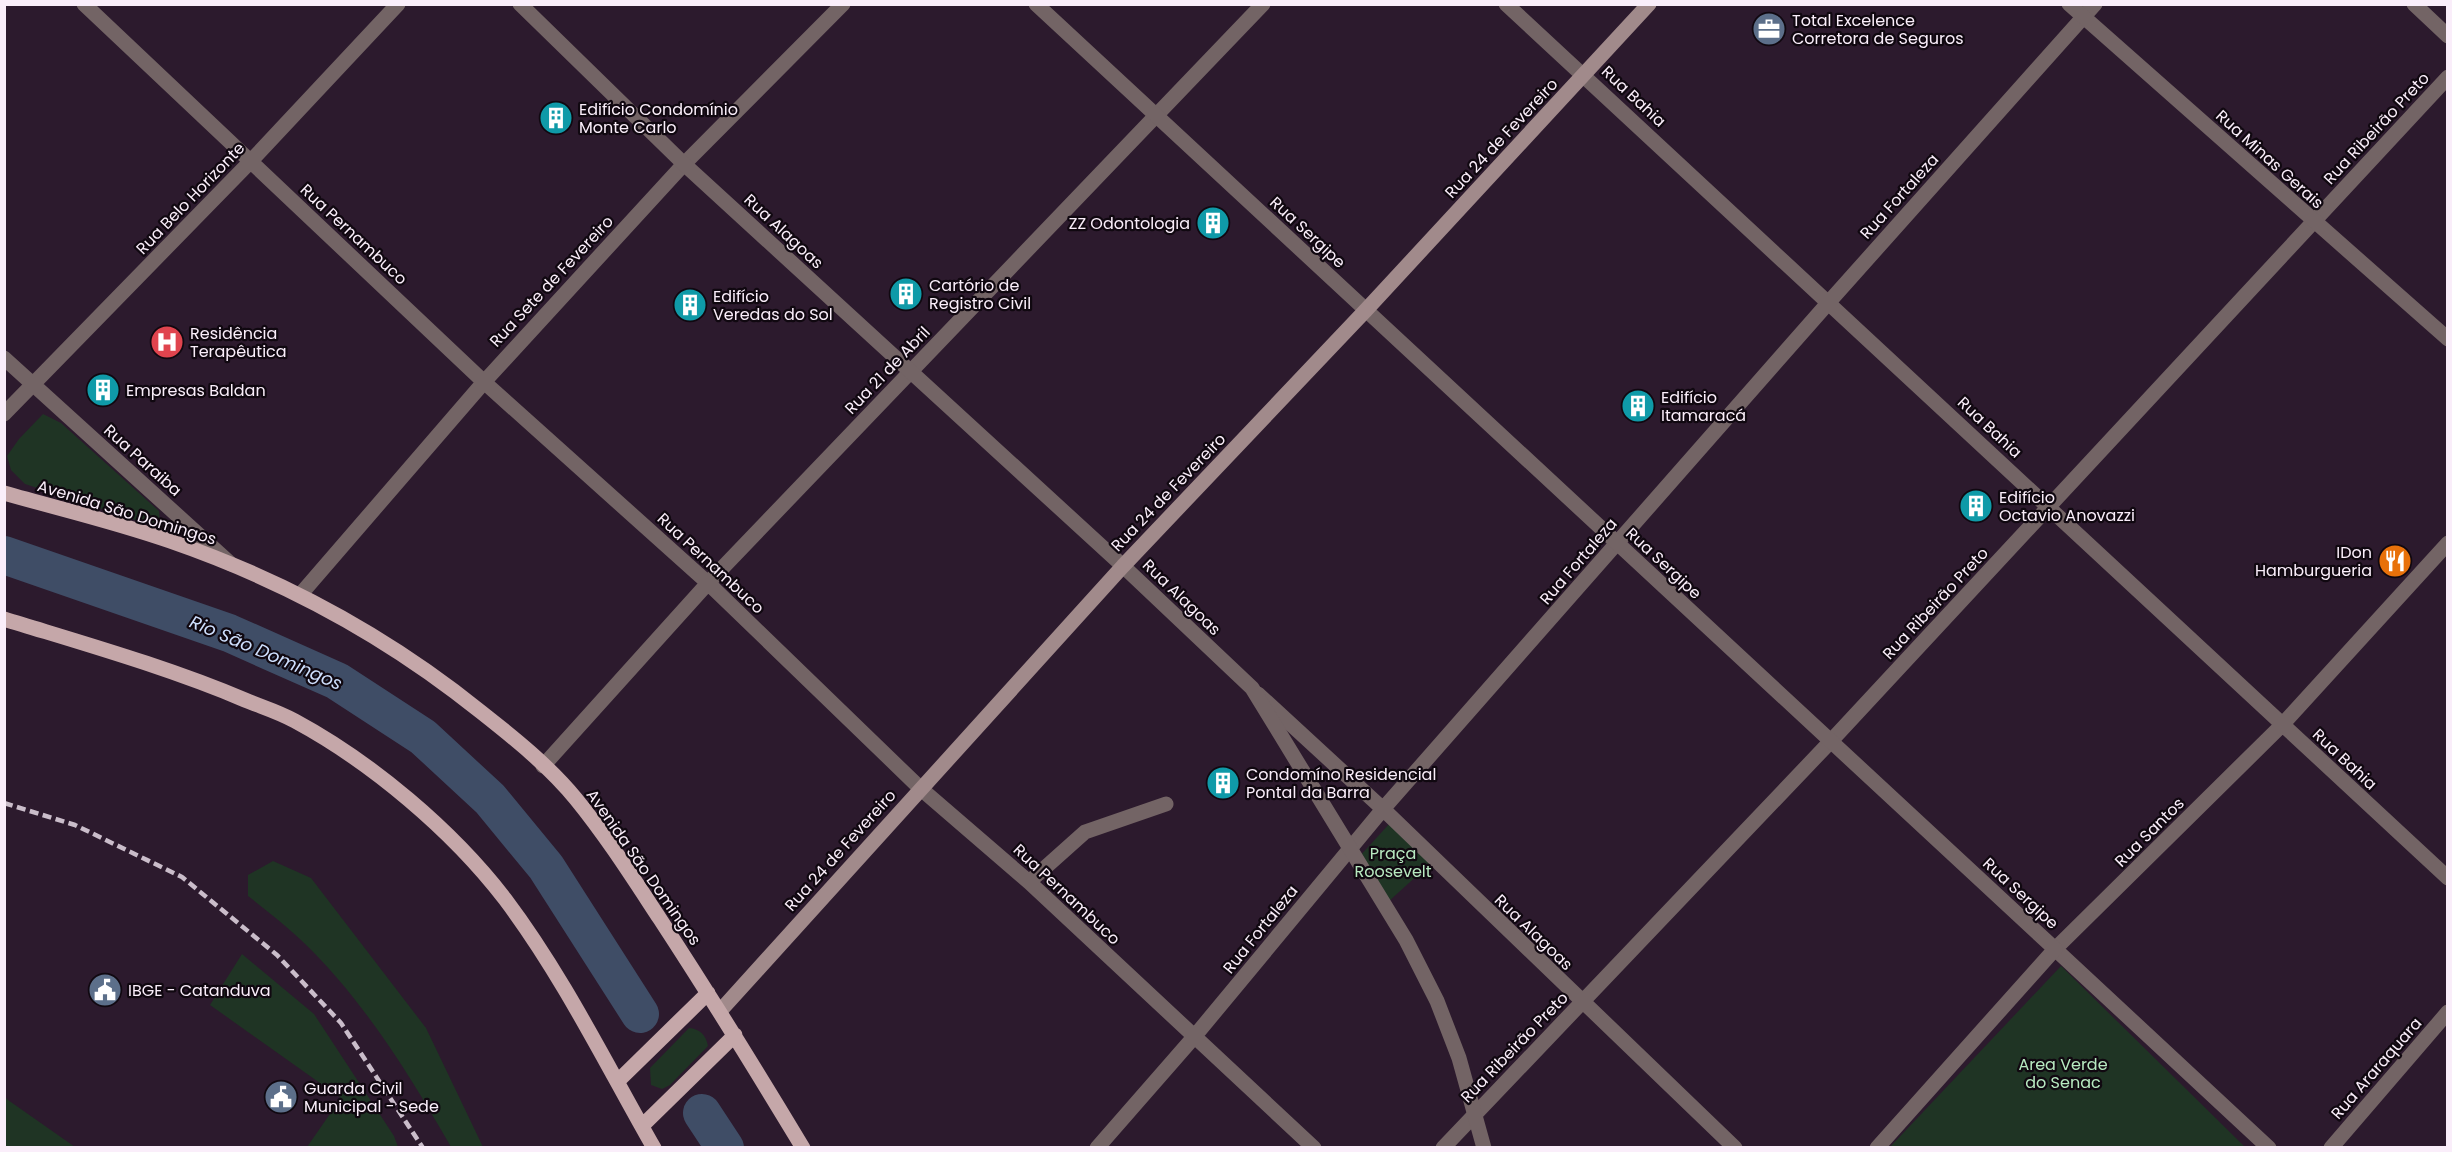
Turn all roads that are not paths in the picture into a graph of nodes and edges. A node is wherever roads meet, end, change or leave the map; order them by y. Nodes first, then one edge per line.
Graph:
1 (84, 4) edge
2 (398, 4) edge
3 (520, 4) edge
4 (843, 4) edge
5 (1036, 4) edge
6 (1263, 4) edge
7 (1506, 4) edge
8 (1649, 4) edge
9 (2069, 4) edge
10 (2095, 4) edge
11 (2414, 4) edge
12 (2084, 17) junction
13 (2448, 36) edge
14 (1584, 74) junction
15 (2448, 77) edge
16 (1156, 116) junction
17 (250, 162) junction
18 (684, 164) junction
19 (2312, 222) junction
20 (1829, 302) junction
21 (1366, 310) junction
22 (2448, 339) edge
23 (4, 358) edge
24 (910, 372) junction
25 (484, 382) junction
26 (33, 385) junction
27 (4, 414) edge
28 (4, 493) edge
29 (2048, 506) junction
30 (2448, 543) edge
31 (1617, 544) junction
32 (231, 564) junction
33 (1123, 566) junction
34 (708, 583) junction
35 (300, 595) junction
36 (4, 619) edge
37 (1252, 688) junction
38 (2282, 725) junction
39 (1831, 741) junction
40 (543, 766) junction
41 (920, 788) junction
42 (1166, 804) dead end
43 (1383, 809) junction
44 (1350, 847) junction
45 (2448, 878) edge
46 (1029, 882) junction
47 (2055, 949) junction
48 (708, 993) junction
49 (1582, 1003) junction
50 (721, 1010) junction
51 (2448, 1012) edge
52 (735, 1035) junction
53 (1194, 1037) junction
54 (622, 1077) junction
55 (1474, 1114) junction
56 (642, 1126) junction
57 (654, 1148) edge
58 (802, 1148) edge
59 (1097, 1148) edge
60 (1314, 1148) edge
61 (1443, 1148) edge
62 (1484, 1148) edge
63 (1735, 1148) edge
64 (1877, 1148) edge
65 (2269, 1148) edge
66 (2331, 1148) edge

1 - 17 street, Rua Pernambuco
2 - 17 street, Rua Belo Horizonte
3 - 18 street, Rua Alagoas
4 - 18 street, Rua Sete de Fevereiro
5 - 16 street, Rua Sergipe
6 - 16 street, Rua 21 de Abril
7 - 14 street, Rua Bahia
8 - 14 main road, Rua 24 de Fevereiro
9 - 12 street, Rua Minas Gerais
10 - 12 street, Rua Fortaleza
11 - 13 street
12 - 19 street, Rua Minas Gerais
12 - 20 street, Rua Fortaleza
14 - 20 street, Rua Bahia
14 - 21 main road, Rua 24 de Fevereiro
15 - 19 street, Rua Ribeirão Preto
16 - 21 street, Rua Sergipe
16 - 24 street, Rua 21 de Abril
17 - 25 street, Rua Pernambuco
17 - 26 street, Rua Belo Horizonte
18 - 24 street, Rua Alagoas
18 - 25 street, Rua Sete de Fevereiro
19 - 22 street, Rua Minas Gerais
19 - 29 street, Rua Ribeirão Preto
20 - 29 street, Rua Bahia
20 - 31 street, Rua Fortaleza
21 - 31 street, Rua Sergipe
21 - 33 main road, Rua 24 de Fevereiro
23 - 26 street, Rua Paraiba
24 - 33 street, Rua Alagoas
24 - 34 street, Rua 21 de Abril
25 - 34 street, Rua Pernambuco
25 - 35 street, Rua Sete de Fevereiro
26 - 27 street, Rua Belo Horizonte
26 - 32 street, Rua Paraiba
28 - 32 main road, Avenida São Domingos
29 - 38 street, Rua Bahia
29 - 39 street, Rua Ribeirão Preto
30 - 38 street, Rua Santos
31 - 39 street, Rua Sergipe
31 - 43 street, Rua Fortaleza
32 - 35 main road, Avenida São Domingos
33 - 37 street, Rua Alagoas
33 - 41 main road, Rua 24 de Fevereiro
34 - 40 street, Rua 21 de Abril
34 - 41 street, Rua Pernambuco
35 - 40 main road, Avenida São Domingos
36 - 54 main road
37 - 43 street, Rua Alagoas
37 - 44 street
38 - 45 street, Rua Bahia
38 - 47 street, Rua Santos
39 - 47 street, Rua Sergipe
39 - 49 street, Rua Ribeirão Preto
40 - 48 main road, Avenida São Domingos
41 - 46 street, Rua Pernambuco
41 - 50 main road, Rua 24 de Fevereiro
42 - 46 street
43 - 44 street, Rua Fortaleza
43 - 49 street, Rua Alagoas
44 - 53 street, Rua Fortaleza
44 - 55 street
46 - 53 street, Rua Pernambuco
47 - 64 street, Rua Santos
47 - 65 street, Rua Sergipe
48 - 50 main road, Avenida São Domingos
48 - 54 main road
49 - 55 street, Rua Ribeirão Preto
49 - 63 street, Rua Alagoas
50 - 52 main road, Avenida São Domingos
51 - 66 street, Rua Araraquara
52 - 56 main road
52 - 58 main road, Avenida São Domingos
53 - 59 street, Rua Fortaleza
53 - 60 street, Rua Pernambuco
54 - 56 main road
55 - 61 street, Rua Ribeirão Preto
55 - 62 street
56 - 57 main road

